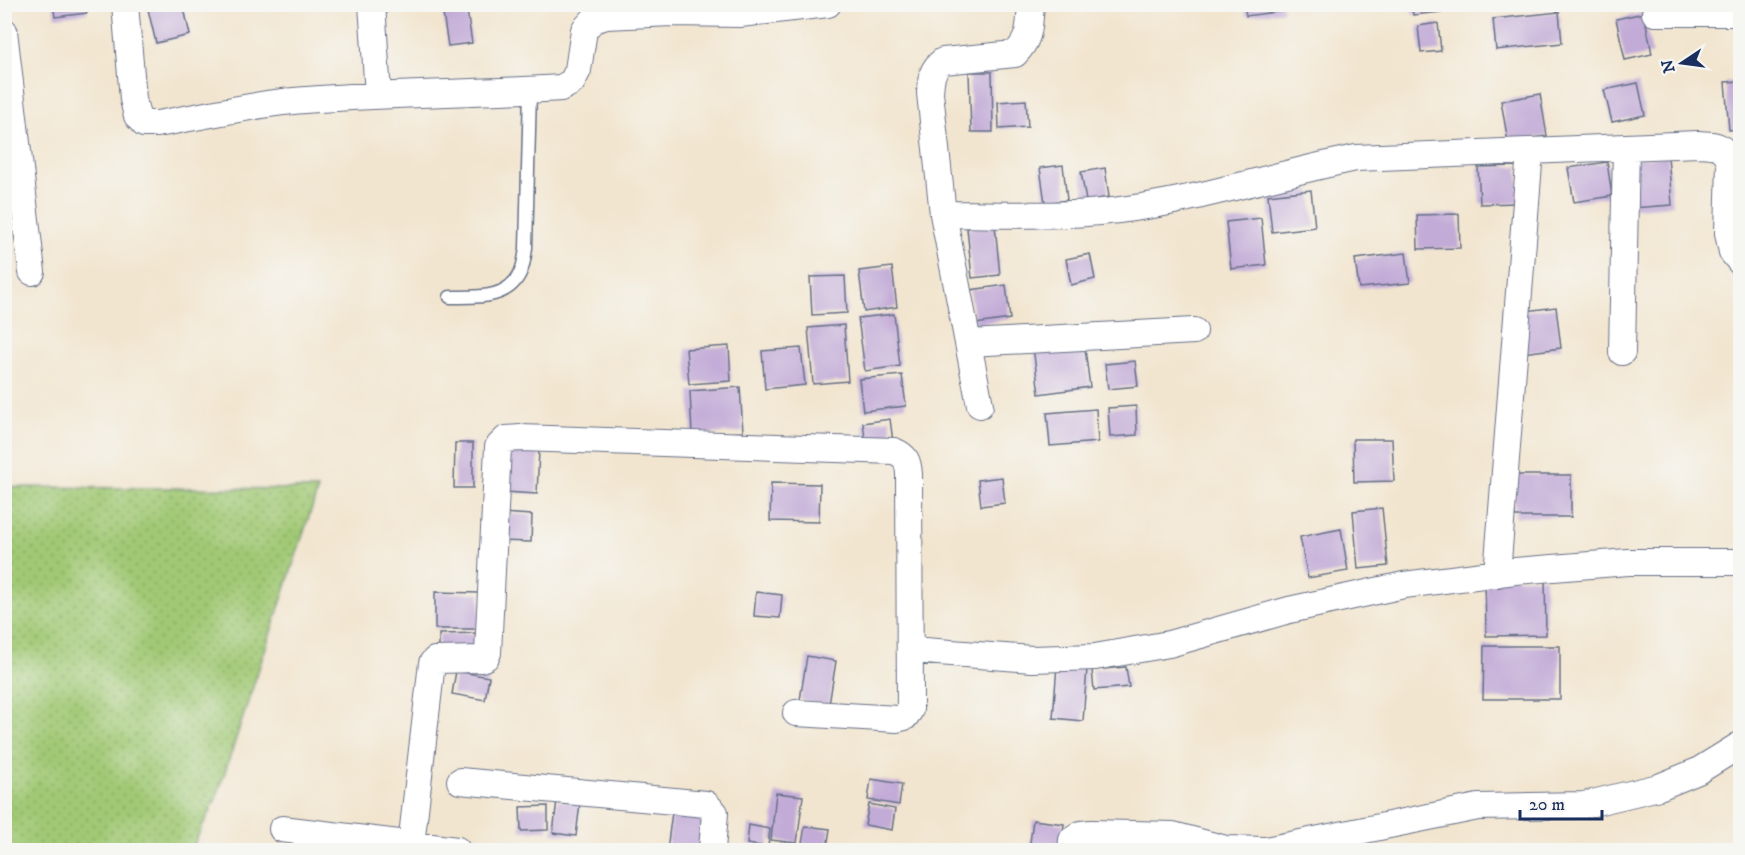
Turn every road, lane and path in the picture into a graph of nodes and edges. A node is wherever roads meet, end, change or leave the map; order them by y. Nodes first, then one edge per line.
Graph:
1 (125, 4) edge
2 (372, 4) edge
3 (581, 4) edge
4 (828, 4) edge
5 (1031, 4) edge
6 (1655, 13) dead end
7 (1740, 13) edge
8 (584, 30) junction
9 (4, 31) edge
10 (530, 90) junction
11 (378, 95) junction
12 (1626, 147) junction
13 (1530, 151) junction
14 (943, 214) junction
15 (1740, 262) edge
16 (32, 272) dead end
17 (450, 297) dead end
18 (1194, 331) dead end
19 (969, 343) junction
20 (1622, 352) dead end
21 (980, 405) dead end
22 (1740, 562) edge
23 (1497, 574) junction
24 (911, 650) junction
25 (796, 713) dead end
26 (1740, 745) edge
27 (460, 781) dead end
28 (282, 829) dead end
29 (411, 845) junction
30 (457, 850) edge
31 (712, 850) edge
32 (1071, 850) edge
33 (1265, 850) edge

1 - 11 street
2 - 11 street
3 - 8 street
4 - 8 street
5 - 14 street
6 - 7 street
8 - 10 street
9 - 16 street
10 - 11 street
10 - 17 lane
12 - 13 street
12 - 15 street
12 - 20 street
13 - 14 street
13 - 23 street
14 - 19 street
18 - 19 street
19 - 21 street
22 - 23 street
23 - 24 street
24 - 25 street
24 - 29 street
26 - 33 street
27 - 31 street
28 - 29 street
29 - 30 street
32 - 33 street

